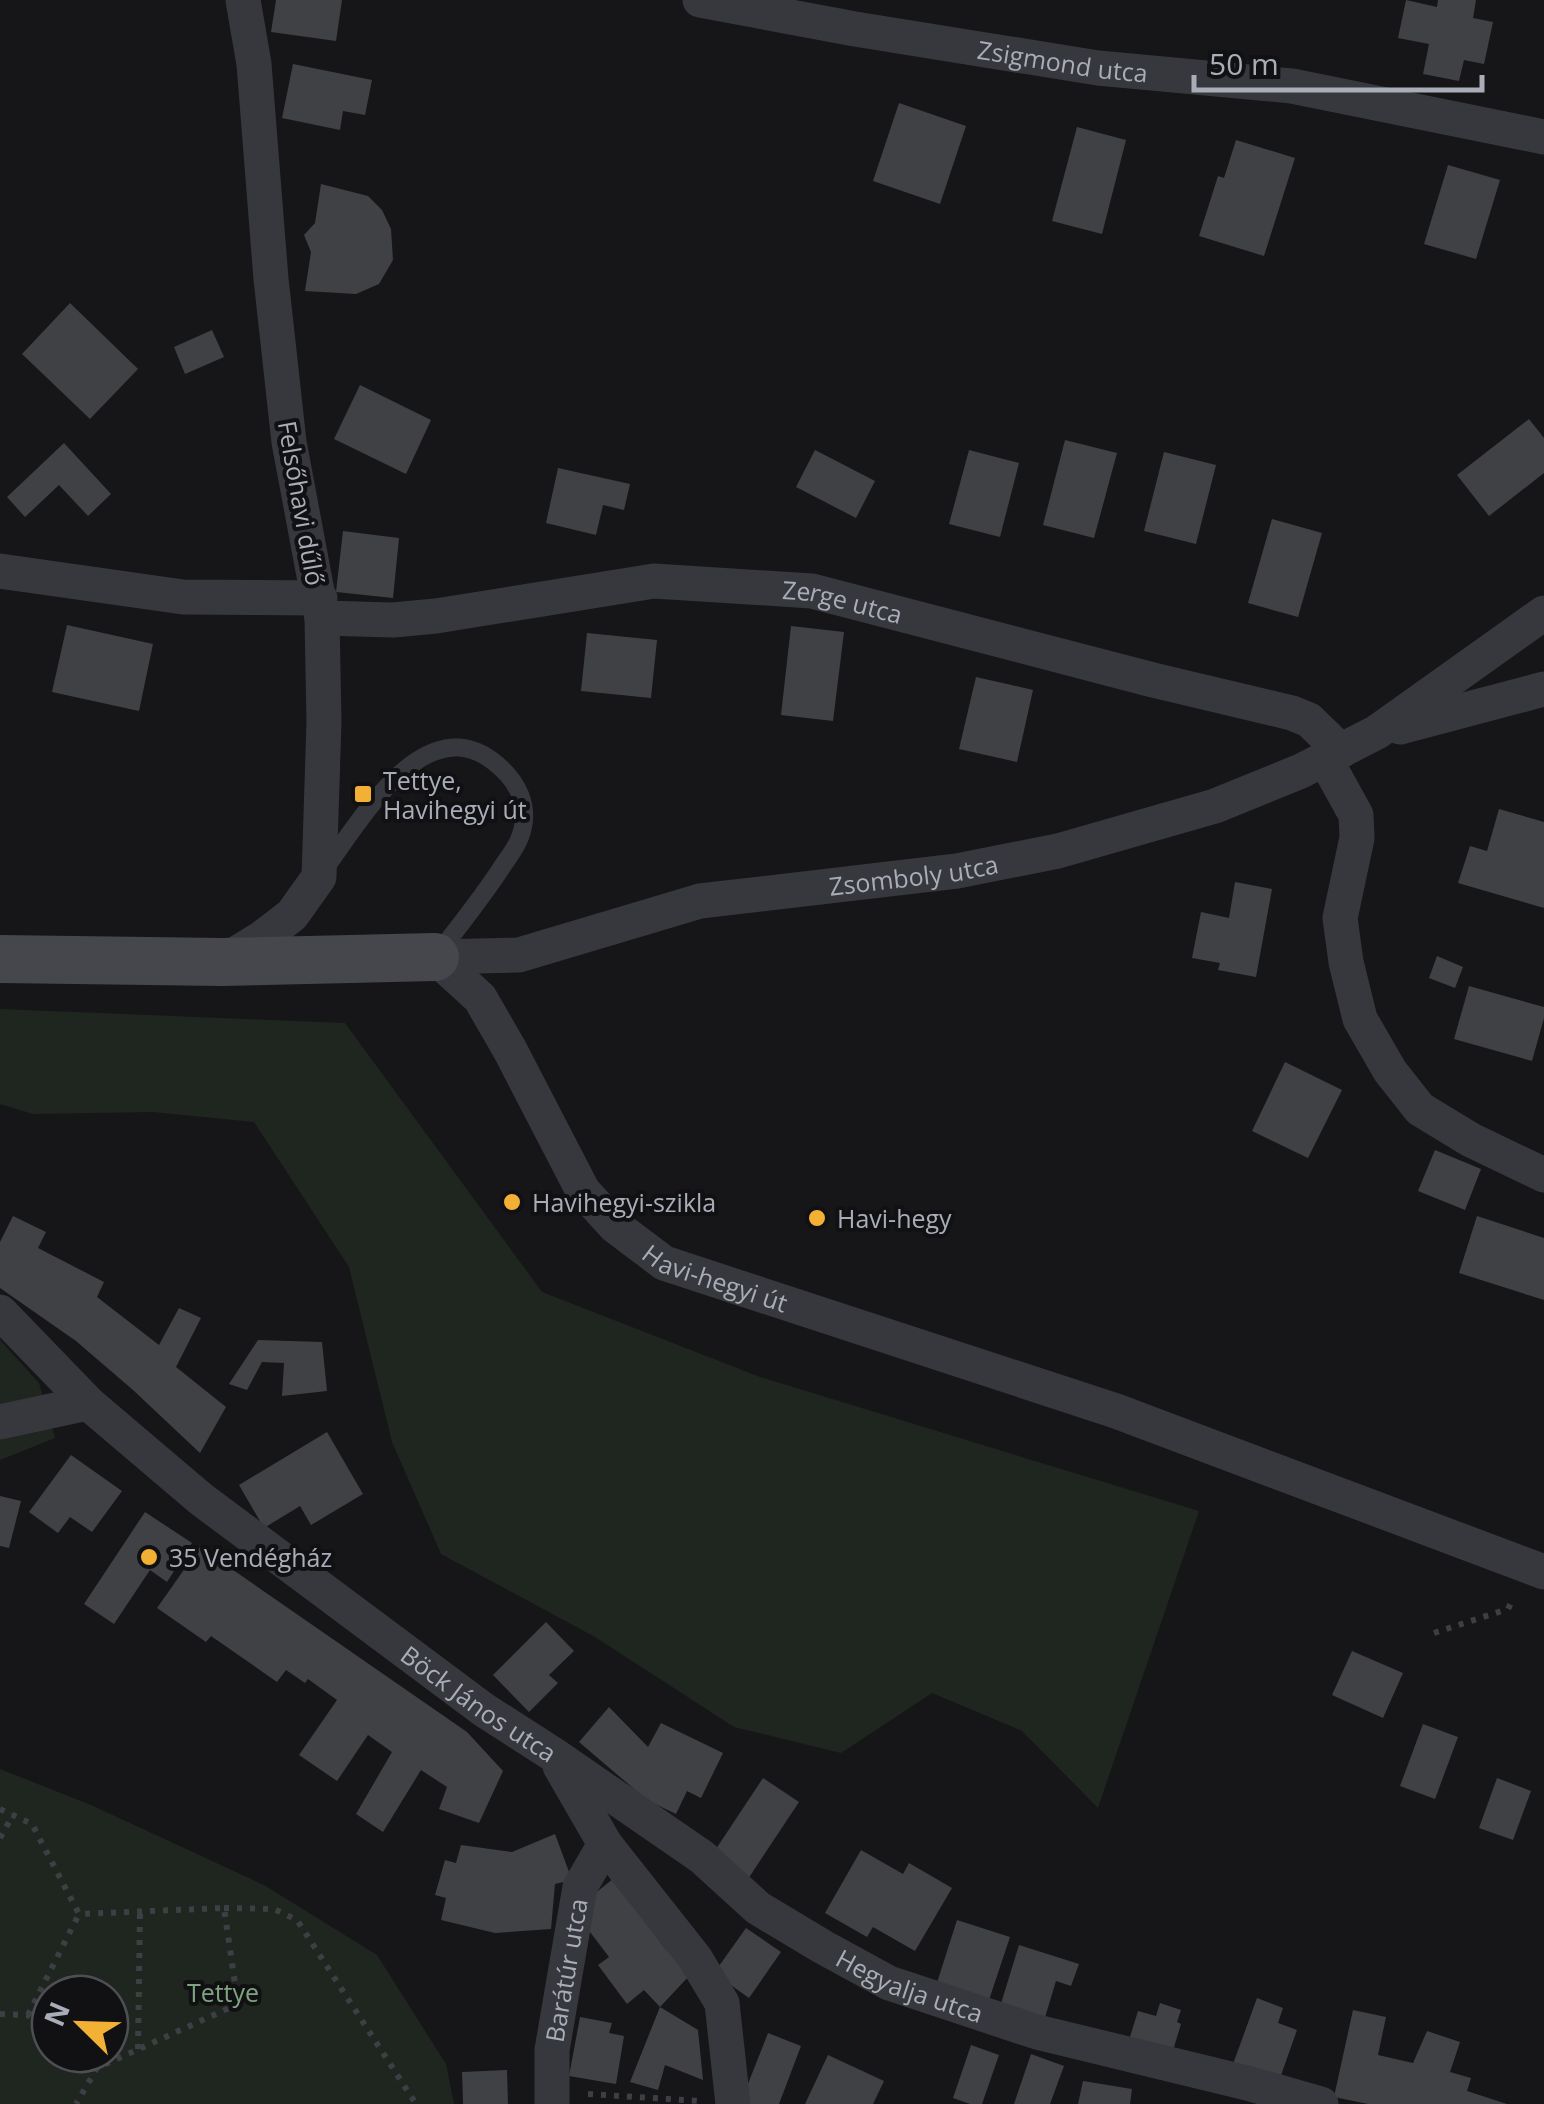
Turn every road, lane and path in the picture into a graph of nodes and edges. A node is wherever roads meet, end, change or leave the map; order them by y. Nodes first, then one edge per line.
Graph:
1 (243, 0) edge
2 (700, 0) edge
3 (1544, 137) edge
4 (0, 571) edge
5 (321, 608) junction
6 (1544, 613) edge
7 (1544, 689) edge
8 (1378, 732) junction
9 (1333, 755) junction
10 (319, 876) junction
11 (435, 957) junction
12 (0, 959) edge
13 (222, 962) junction
14 (1544, 1175) edge
15 (0, 1312) edge
16 (88, 1403) junction
17 (0, 1422) edge
18 (1536, 1569) edge
19 (1434, 1633) dead end
20 (554, 1755) junction
21 (0, 1809) edge
22 (13, 1815) junction
23 (0, 1838) edge
24 (605, 1844) junction
25 (224, 1908) junction
26 (140, 1912) junction
27 (79, 1914) junction
28 (0, 2014) edge
29 (28, 2015) joint
30 (138, 2050) junction
31 (130, 2054) edge
32 (94, 2074) edge
33 (552, 2098) edge
34 (733, 2103) edge
35 (76, 2104) edge
36 (416, 2104) edge
37 (1321, 2104) edge

1 - 5 street, Felsőhavi dűlő
2 - 3 street, Zsigmond utca
4 - 5 street, Zerge utca
5 - 9 street, Zerge utca
5 - 10 street, Felsőhavi dűlő
6 - 8 street
7 - 8 street
8 - 9 street, Zsomboly utca
9 - 11 street, Zsomboly utca
9 - 14 street
10 - 11 lane
10 - 13 street
11 - 13 street
11 - 18 street, Havi-hegyi út
12 - 13 street
15 - 16 street, Böck János utca
16 - 17 street
16 - 20 street, Böck János utca
18 - 19 path
20 - 24 street, Böck János utca
20 - 37 street, Hegyalja utca
21 - 22 path
22 - 23 path
22 - 27 path
24 - 33 street, Barátúr utca
24 - 34 street, Böck János utca
25 - 26 path
25 - 30 path
25 - 36 path
26 - 27 path
26 - 30 path
27 - 29 path
28 - 29 path
30 - 31 path
32 - 35 path
33 - 34 path

